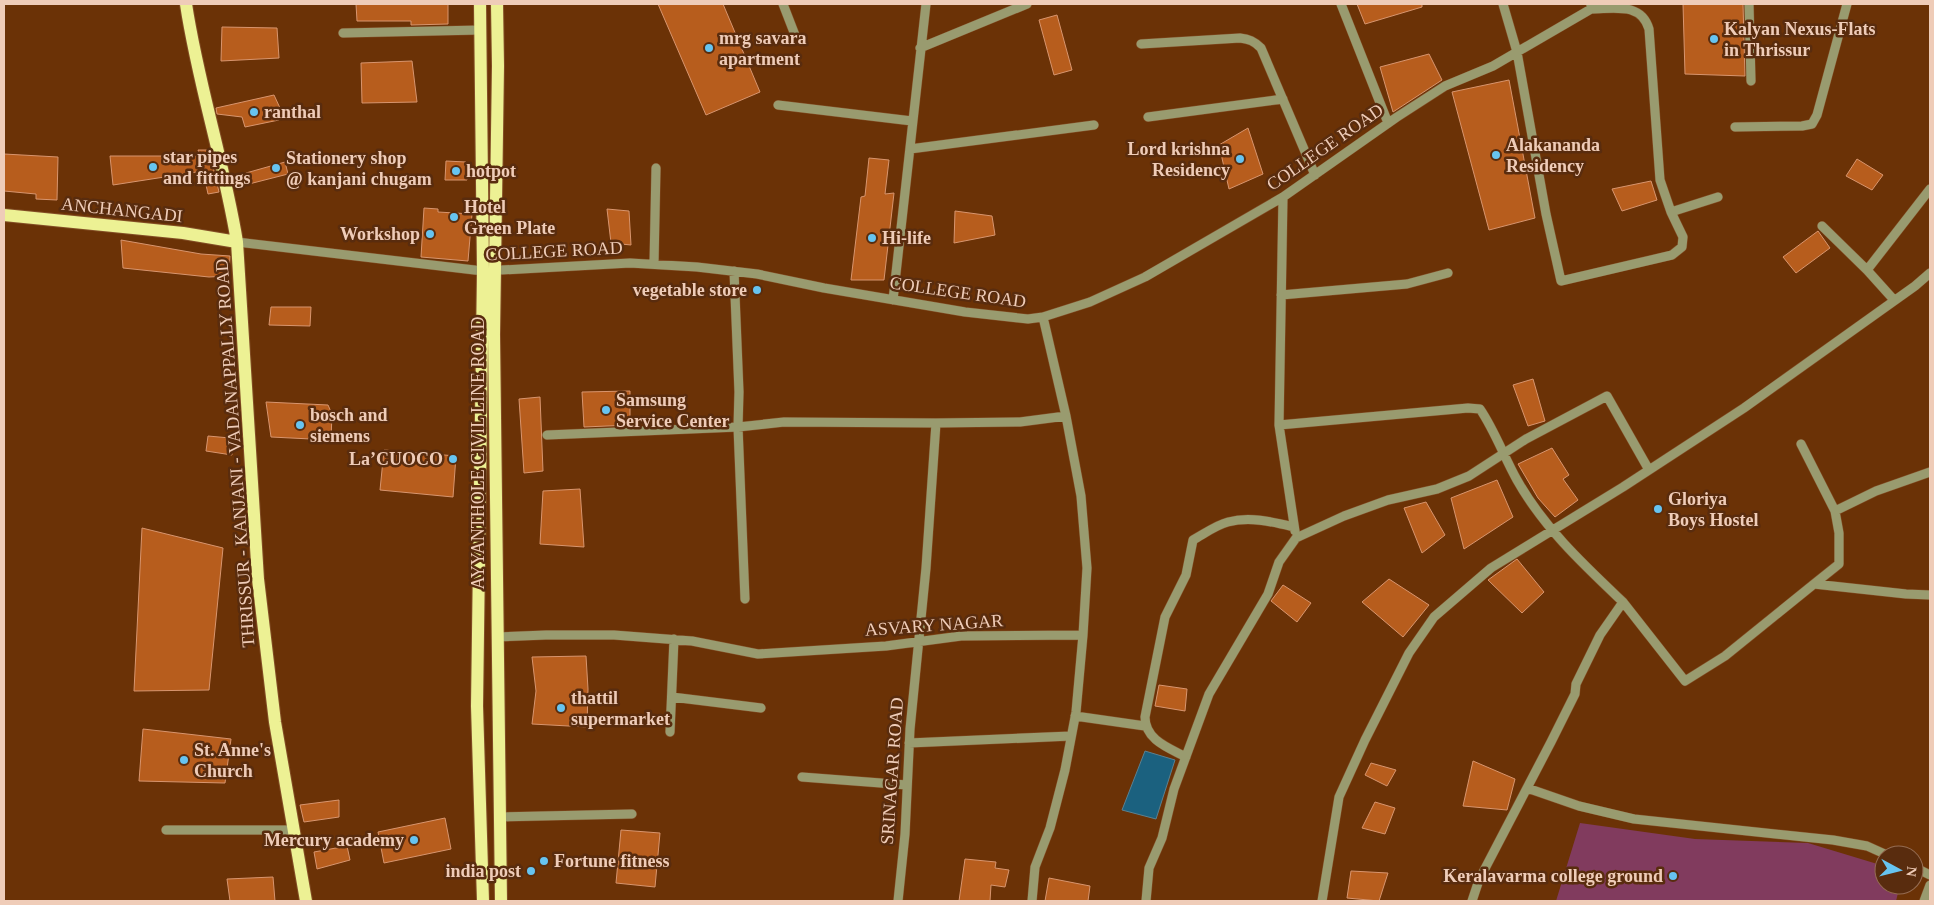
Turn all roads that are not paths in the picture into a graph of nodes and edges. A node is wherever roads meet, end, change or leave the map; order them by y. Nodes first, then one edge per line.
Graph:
1 (186, 4) edge
2 (480, 4) edge
3 (497, 4) edge
4 (784, 4) edge
5 (926, 4) edge
6 (1027, 4) edge
7 (1341, 4) edge
8 (1503, 4) edge
9 (1749, 4) edge
10 (1847, 4) edge
11 (1591, 6) edge
12 (480, 30) junction
13 (343, 33) dead end
14 (796, 35) dead end
15 (1141, 44) dead end
16 (920, 48) junction
17 (1517, 52) junction
18 (1751, 81) dead end
19 (1282, 99) junction
20 (778, 106) dead end
21 (1148, 117) dead end
22 (912, 122) junction
23 (1388, 123) junction
24 (1094, 125) dead end
25 (1735, 127) dead end
26 (910, 149) junction
27 (656, 168) dead end
28 (1315, 175) junction
29 (1930, 189) edge
30 (1283, 197) junction
31 (1718, 197) dead end
32 (1671, 212) junction
33 (4, 215) edge
34 (1822, 226) dead end
35 (237, 242) junction
36 (654, 264) junction
37 (1867, 270) junction
38 (489, 271) junction
39 (734, 271) junction
40 (1448, 273) dead end
41 (1930, 273) edge
42 (1281, 295) junction
43 (894, 300) junction
44 (1894, 300) junction
45 (1044, 317) junction
46 (1066, 416) junction
47 (936, 423) junction
48 (1279, 425) junction
49 (738, 427) junction
50 (547, 435) dead end
51 (1800, 444) dead end
52 (1504, 452) junction
53 (1649, 470) junction
54 (1930, 472) edge
55 (1835, 511) junction
56 (1294, 527) junction
57 (1551, 530) junction
58 (1296, 538) junction
59 (1814, 584) junction
60 (1930, 595) edge
61 (745, 599) dead end
62 (1623, 602) junction
63 (1083, 635) junction
64 (497, 637) junction
65 (674, 639) junction
66 (918, 643) junction
67 (672, 697) junction
68 (761, 708) dead end
69 (1075, 716) junction
70 (1145, 726) junction
71 (670, 732) dead end
72 (1072, 736) junction
73 (909, 743) junction
74 (1186, 757) junction
75 (802, 777) dead end
76 (907, 786) junction
77 (1527, 788) junction
78 (632, 814) dead end
79 (500, 817) junction
80 (166, 830) dead end
81 (294, 830) junction
82 (1874, 849) edge
83 (1930, 886) edge
84 (306, 901) edge
85 (483, 901) edge
86 (501, 901) edge
87 (898, 901) edge
88 (1032, 901) edge
89 (1146, 901) edge
90 (1322, 901) edge
91 (1472, 901) edge
92 (1924, 901) edge

1 - 35 main road, THRISSUR - KANJANI - VADANAPPALLY ROAD
2 - 12 main road, AYYANTHOLE CIVIL LINE ROAD
3 - 38 main road, AYYANTHOLE CIVIL LINE ROAD
4 - 14 street
5 - 16 street
6 - 16 street
7 - 23 street
8 - 17 street
9 - 18 street
10 - 25 street
11 - 17 street, COLLEGE ROAD
11 - 32 street
12 - 13 street
12 - 38 main road, AYYANTHOLE CIVIL LINE ROAD
15 - 19 street
16 - 22 street
17 - 23 street, COLLEGE ROAD
17 - 32 street
19 - 21 street
19 - 28 street
20 - 22 street
22 - 26 street
23 - 28 street, COLLEGE ROAD
24 - 26 street
26 - 43 street
27 - 36 street
28 - 30 street, COLLEGE ROAD
29 - 37 street
30 - 42 street
30 - 45 street, COLLEGE ROAD
31 - 32 street
33 - 35 main road, ANCHANGADI
34 - 37 street
35 - 38 street, COLLEGE ROAD
35 - 81 main road, THRISSUR - KANJANI - VADANAPPALLY ROAD
36 - 38 street, COLLEGE ROAD
36 - 39 street, COLLEGE ROAD
37 - 44 street
38 - 64 main road, AYYANTHOLE CIVIL LINE ROAD
38 - 85 main road
39 - 43 street, COLLEGE ROAD
39 - 49 street
40 - 42 street
41 - 44 street
42 - 48 street
43 - 45 street, COLLEGE ROAD
44 - 53 street
45 - 46 street
46 - 47 street
46 - 63 street
47 - 49 street
47 - 66 street, SRINAGAR ROAD
48 - 52 street
48 - 56 street
49 - 50 street
49 - 61 street
51 - 55 street
52 - 53 street
52 - 57 street
52 - 58 street
53 - 57 street
54 - 55 street
55 - 59 street
56 - 58 street
56 - 70 street
57 - 62 street
57 - 90 street
58 - 74 street
59 - 60 street
59 - 62 street
62 - 77 street
63 - 66 street, ASVARY NAGAR
63 - 69 street
64 - 65 street, ASVARY NAGAR
64 - 79 main road, AYYANTHOLE CIVIL LINE ROAD
65 - 66 street, ASVARY NAGAR
65 - 67 street
66 - 73 street, SRINAGAR ROAD
67 - 68 street
67 - 71 street
69 - 70 street
69 - 72 street
70 - 74 street
72 - 73 street
72 - 88 street
73 - 76 street, SRINAGAR ROAD
74 - 89 street
75 - 76 street
76 - 87 street, SRINAGAR ROAD
77 - 82 street
77 - 91 street
78 - 79 street
79 - 86 main road, AYYANTHOLE CIVIL LINE ROAD
80 - 81 street
81 - 84 main road, THRISSUR - KANJANI - VADANAPPALLY ROAD
83 - 92 street

